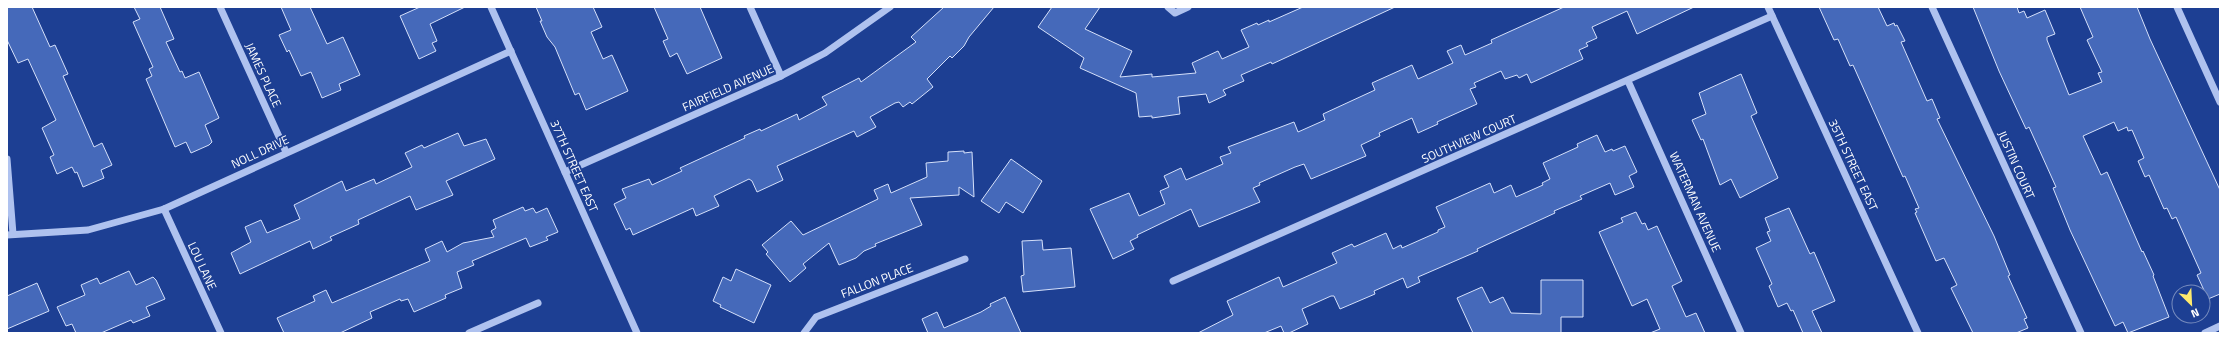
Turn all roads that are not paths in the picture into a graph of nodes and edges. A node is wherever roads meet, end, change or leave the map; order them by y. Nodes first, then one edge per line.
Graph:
1 (220, 7) edge
2 (491, 7) edge
3 (750, 7) edge
4 (890, 7) edge
5 (1168, 7) edge
6 (1188, 7) edge
7 (1768, 7) edge
8 (1932, 7) edge
9 (2177, 7) edge
10 (1772, 16) junction
11 (511, 51) junction
12 (781, 76) junction
13 (1628, 81) junction
14 (2220, 102) edge
15 (286, 152) junction
16 (7, 159) edge
17 (565, 172) junction
18 (164, 209) junction
19 (10, 234) edge
20 (965, 259) dead end
21 (1173, 281) dead end
22 (538, 303) dead end
23 (2220, 326) edge
24 (221, 333) edge
25 (469, 333) edge
26 (637, 333) edge
27 (804, 333) edge
28 (1741, 333) edge
29 (1918, 333) edge
30 (2081, 333) edge
31 (2205, 333) edge

1 - 15 street, JAMES PLACE
2 - 11 street, 37TH STREET EAST
3 - 12 street
4 - 12 street, FAIRFIELD AVENUE
5 - 6 street
7 - 10 street, 35TH STREET EAST
8 - 30 street, JUSTIN COURT
9 - 14 street
10 - 13 street, SOUTHVIEW COURT
10 - 29 street, 35TH STREET EAST
11 - 15 street, NOLL DRIVE
11 - 17 street, 37TH STREET EAST
12 - 17 street, FAIRFIELD AVENUE
13 - 21 street, SOUTHVIEW COURT
13 - 28 street, WATERMAN AVENUE
15 - 18 street, NOLL DRIVE
16 - 19 street
17 - 26 street, 37TH STREET EAST
18 - 19 street, NOLL DRIVE
18 - 24 street, LOU LANE
20 - 27 street, FALLON PLACE
22 - 25 street
23 - 31 street

